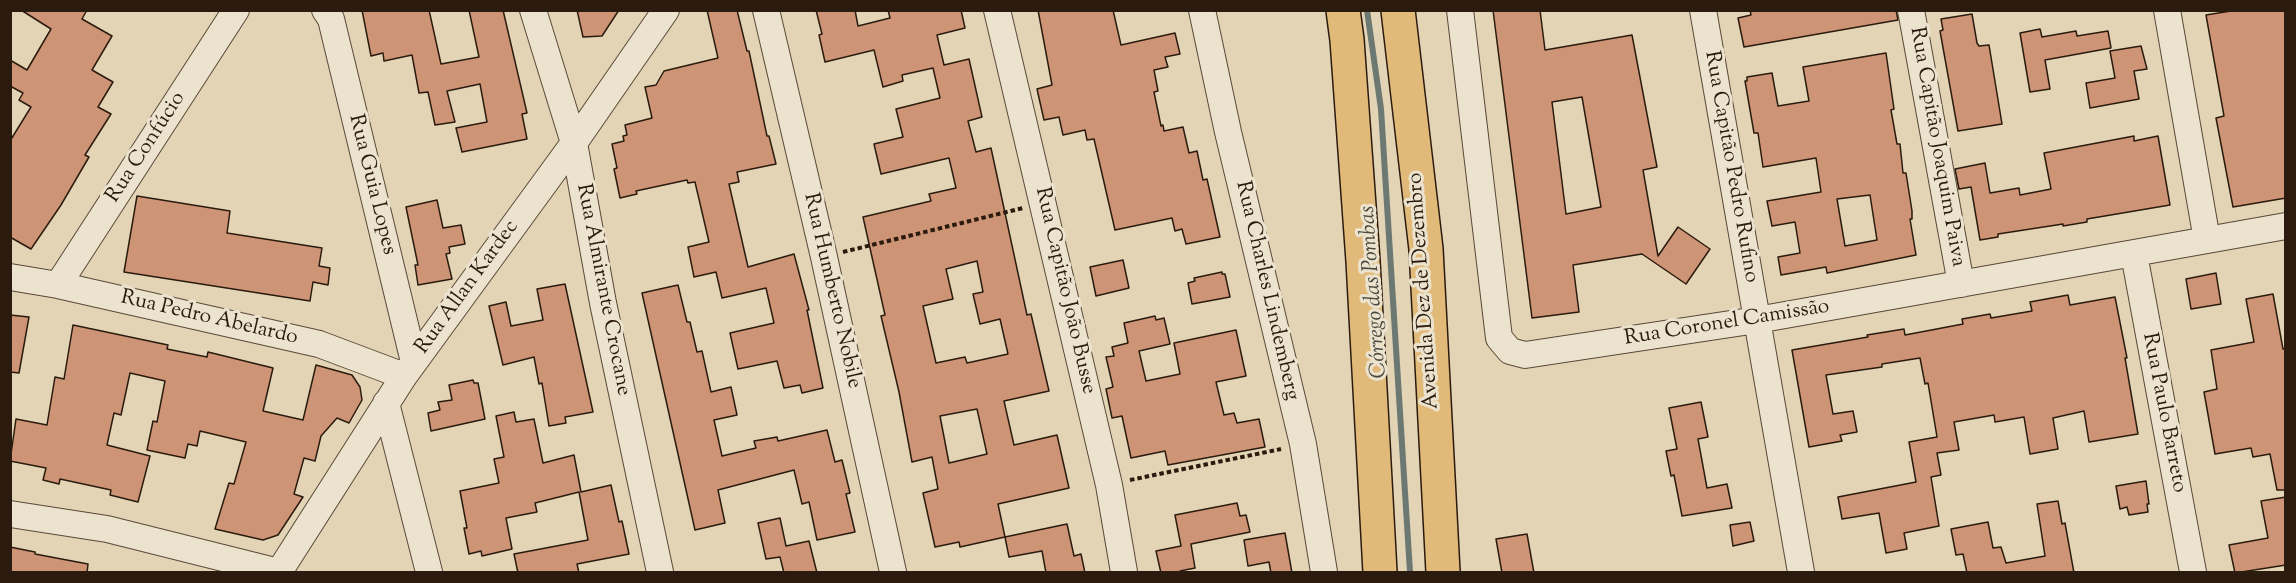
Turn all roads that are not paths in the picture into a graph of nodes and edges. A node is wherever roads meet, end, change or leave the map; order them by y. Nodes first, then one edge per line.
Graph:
1 (236, 10) edge
2 (325, 10) edge
3 (533, 10) edge
4 (666, 10) edge
5 (766, 10) edge
6 (997, 10) edge
7 (1202, 10) edge
8 (1343, 10) edge
9 (1398, 10) edge
10 (1460, 10) edge
11 (1702, 10) edge
12 (1911, 10) edge
13 (2167, 10) edge
14 (574, 143) junction
15 (2286, 226) edge
16 (2207, 240) junction
17 (2134, 254) junction
18 (10, 277) edge
19 (1961, 284) junction
20 (58, 285) junction
21 (1756, 321) junction
22 (409, 369) junction
23 (386, 403) junction
24 (10, 513) edge
25 (279, 572) edge
26 (429, 573) edge
27 (660, 573) edge
28 (892, 573) edge
29 (1124, 573) edge
30 (1324, 573) edge
31 (1380, 573) edge
32 (1443, 573) edge
33 (1800, 573) edge
34 (2193, 573) edge

1 - 20 street, Rua Confúcio
2 - 22 street, Rua Guia Lopes
3 - 14 street, Rua Almirante Crocane
4 - 14 street, Rua Allan Kardec
5 - 28 street, Rua Humberto Nobile
6 - 29 street, Rua Capitão João Busse
7 - 30 street, Rua Charles Lindemberg
8 - 31 highway
9 - 32 highway, Avenida Dez de Dezembro
10 - 21 street, Rua Coronel Camissão
11 - 21 street, Rua Capitão Pedro Rufino
12 - 19 street, Rua Capitão Joaquim Paiva
13 - 16 street
14 - 22 street, Rua Allan Kardec
14 - 27 street, Rua Almirante Crocane
15 - 16 street, Rua Coronel Camissão
16 - 17 street, Rua Coronel Camissão
17 - 19 street, Rua Coronel Camissão
17 - 34 street, Rua Paulo Barreto
18 - 20 street, Rua Pedro Abelardo
19 - 21 street, Rua Coronel Camissão
20 - 22 street, Rua Pedro Abelardo
21 - 33 street, Rua Capitão Pedro Rufino
22 - 23 street, Rua Allan Kardec
23 - 25 street, Rua Allan Kardec
23 - 26 street
24 - 25 street

